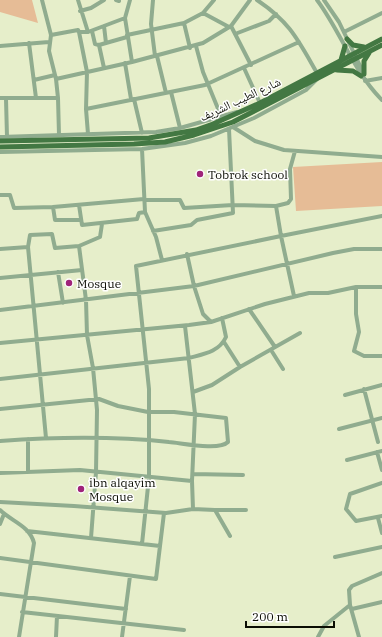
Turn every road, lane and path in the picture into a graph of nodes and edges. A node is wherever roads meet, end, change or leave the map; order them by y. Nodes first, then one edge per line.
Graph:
1 (42, 0) edge
2 (78, 0) edge
3 (104, 0) edge
4 (130, 0) edge
5 (153, 0) edge
6 (214, 0) edge
7 (250, 0) edge
8 (257, 0) edge
9 (317, 0) edge
10 (324, 0) edge
11 (80, 11) junction
12 (203, 13) junction
13 (382, 13) edge
14 (276, 14) junction
15 (125, 18) junction
16 (184, 22) junction
17 (104, 26) junction
18 (230, 27) junction
19 (152, 29) junction
20 (90, 31) junction
21 (80, 32) junction
22 (344, 32) junction
23 (235, 34) junction
24 (51, 35) junction
25 (127, 36) junction
26 (347, 39) junction
27 (382, 39) edge
28 (49, 42) junction
29 (299, 42) junction
30 (29, 43) junction
31 (106, 43) junction
32 (99, 45) junction
33 (382, 45) edge
34 (0, 46) edge
35 (196, 46) junction
36 (345, 46) junction
37 (365, 47) junction
38 (190, 48) junction
39 (371, 50) junction
40 (352, 54) junction
41 (156, 56) junction
42 (341, 60) junction
43 (355, 60) junction
44 (132, 62) junction
45 (125, 63) junction
46 (251, 65) junction
47 (104, 68) junction
48 (244, 68) junction
49 (334, 71) junction
50 (87, 72) junction
51 (317, 76) junction
52 (55, 77) junction
53 (364, 78) junction
54 (382, 78) edge
55 (34, 80) junction
56 (208, 84) junction
57 (168, 92) junction
58 (0, 98) edge
59 (36, 98) junction
60 (58, 98) junction
61 (6, 99) junction
62 (132, 99) junction
63 (382, 100) edge
64 (260, 103) junction
65 (86, 108) junction
66 (243, 111) junction
67 (221, 116) junction
68 (233, 127) junction
69 (180, 128) junction
70 (229, 129) junction
71 (142, 133) junction
72 (88, 134) junction
73 (60, 135) junction
74 (0, 137) edge
75 (7, 137) junction
76 (0, 142) edge
77 (0, 147) edge
78 (142, 149) junction
79 (0, 152) edge
80 (295, 152) junction
81 (382, 157) edge
82 (0, 195) edge
83 (144, 200) junction
84 (79, 205) junction
85 (233, 205) junction
86 (276, 206) junction
87 (53, 207) junction
88 (145, 212) junction
89 (382, 216) edge
90 (81, 220) junction
91 (102, 224) junction
92 (153, 231) junction
93 (281, 236) junction
94 (79, 246) junction
95 (28, 247) junction
96 (0, 249) edge
97 (382, 249) edge
98 (187, 254) junction
99 (162, 260) junction
100 (287, 265) junction
101 (82, 270) junction
102 (58, 272) junction
103 (30, 275) junction
104 (0, 278) edge
105 (194, 286) junction
106 (356, 287) junction
107 (382, 287) edge
108 (138, 293) junction
109 (294, 296) junction
110 (86, 300) junction
111 (63, 303) junction
112 (34, 306) junction
113 (249, 309) junction
114 (0, 310) edge
115 (222, 318) junction
116 (211, 322) junction
117 (185, 326) junction
118 (143, 330) junction
119 (300, 333) dead end
120 (87, 335) junction
121 (38, 339) junction
122 (224, 342) junction
123 (0, 343) edge
124 (275, 347) junction
125 (271, 350) junction
126 (382, 356) edge
127 (189, 358) junction
128 (147, 364) junction
129 (240, 367) junction
130 (94, 368) junction
131 (283, 369) dead end
132 (41, 374) junction
133 (0, 379) edge
134 (382, 385) edge
135 (364, 389) junction
136 (193, 392) junction
137 (345, 395) dead end
138 (96, 398) junction
139 (44, 403) junction
140 (0, 409) edge
141 (148, 412) junction
142 (195, 414) junction
143 (382, 418) edge
144 (372, 421) junction
145 (339, 429) dead end
146 (46, 438) junction
147 (97, 438) junction
148 (28, 439) junction
149 (148, 440) junction
150 (0, 441) edge
151 (378, 442) dead end
152 (194, 444) junction
153 (380, 452) edge
154 (347, 460) dead end
155 (382, 470) edge
156 (28, 472) junction
157 (96, 472) junction
158 (0, 473) edge
159 (192, 474) junction
160 (243, 475) dead end
161 (148, 477) junction
162 (192, 480) junction
163 (382, 483) edge
164 (0, 502) edge
165 (94, 508) junction
166 (193, 509) junction
167 (0, 510) edge
168 (215, 510) junction
169 (246, 510) dead end
170 (146, 511) junction
171 (164, 513) junction
172 (4, 514) junction
173 (380, 517) edge
174 (0, 524) edge
175 (28, 531) junction
176 (382, 533) edge
177 (230, 536) dead end
178 (91, 538) junction
179 (142, 544) junction
180 (160, 546) junction
181 (382, 547) edge
182 (335, 557) dead end
183 (0, 558) edge
184 (32, 561) junction
185 (382, 573) edge
186 (130, 576) junction
187 (0, 594) edge
188 (25, 597) junction
189 (382, 602) edge
190 (351, 607) junction
191 (126, 609) junction
192 (22, 612) junction
193 (57, 616) junction
194 (124, 624) junction
195 (184, 630) dead end
196 (19, 637) edge
197 (56, 637) edge
198 (122, 637) edge
199 (318, 637) edge
200 (359, 637) edge

1 - 24 street
2 - 11 street
3 - 11 street
4 - 15 street
5 - 19 street
6 - 12 street
7 - 18 street
8 - 14 street
9 - 36 street
10 - 22 street
11 - 20 street
12 - 16 street
12 - 18 street
13 - 22 street
14 - 23 street
14 - 29 street
15 - 17 street
15 - 25 street
16 - 19 street
16 - 38 street
17 - 20 street
17 - 31 street
18 - 23 street
18 - 35 street
19 - 25 street
19 - 41 street
20 - 21 street
20 - 32 street
21 - 24 street
21 - 50 street
22 - 26 street
23 - 46 street
24 - 28 street
25 - 31 street
25 - 44 street
26 - 37 main road
26 - 40 street
27 - 37 main road, شارع الطيب الشريف
28 - 30 street
28 - 52 street
29 - 46 street
29 - 51 street
30 - 34 street
30 - 55 street
31 - 32 street
32 - 47 street
33 - 39 main road, شارع الطيب الشريف
35 - 38 street
35 - 56 street
36 - 40 street
36 - 42 main road
37 - 40 main road, شارع الطيب الشريف
38 - 41 street
39 - 43 main road, شارع الطيب الشريف
39 - 53 main road
40 - 42 main road, شارع الطيب الشريف
40 - 43 street
41 - 44 street
41 - 57 street
42 - 51 main road, شارع الطيب الشريف
43 - 49 main road, شارع الطيب الشريف
43 - 53 street
44 - 45 street
45 - 47 street
45 - 62 street
46 - 48 street
47 - 50 street
48 - 56 street
48 - 64 street
49 - 51 main road, شارع الطيب الشريف
49 - 53 main road
50 - 52 street
50 - 65 street
51 - 64 main road, شارع الطيب الشريف
51 - 68 street
51 - 77 main road, شارع الطيب الشريف
52 - 55 street
52 - 60 street
53 - 54 street
53 - 63 street
55 - 59 street
56 - 57 street
56 - 67 street
57 - 62 street
57 - 69 street
58 - 61 street
59 - 60 street
59 - 61 street
60 - 73 street
61 - 75 street
62 - 65 street
62 - 71 street
64 - 66 main road, شارع الطيب الشريف
65 - 72 street
66 - 67 street
66 - 76 main road, شارع الطيب الشريف
67 - 69 street
68 - 70 street
68 - 80 street
69 - 71 street
70 - 78 street
70 - 85 street
71 - 72 street
72 - 73 street
73 - 75 street
74 - 75 street
78 - 79 street
78 - 83 street
80 - 81 street
80 - 86 street
82 - 87 street
83 - 84 street
83 - 85 street
83 - 88 street
84 - 87 street
84 - 90 street
85 - 86 street
85 - 92 street
86 - 93 street
87 - 90 street
88 - 91 street
88 - 92 street
89 - 93 street
90 - 91 street
91 - 94 street
92 - 99 street
93 - 98 street
93 - 100 street
94 - 95 street
94 - 101 street
95 - 96 street
95 - 103 street
97 - 100 street
98 - 99 street
98 - 105 street
99 - 108 street
100 - 105 street
100 - 109 street
101 - 102 street
101 - 110 street
102 - 103 street
102 - 111 street
103 - 104 street
103 - 112 street
105 - 108 street
105 - 116 street
106 - 107 street
106 - 109 street
106 - 126 street
108 - 110 street
108 - 118 street
109 - 113 street
110 - 111 street
110 - 120 street
111 - 112 street
112 - 114 street
112 - 121 street
113 - 115 street
113 - 124 street
115 - 116 street
115 - 122 street
116 - 117 street
117 - 118 street
117 - 127 street
118 - 120 street
118 - 128 street
119 - 124 street
120 - 121 street
120 - 130 street
121 - 123 street
121 - 132 street
122 - 127 street
122 - 129 street
124 - 125 street
125 - 129 street
125 - 131 street
127 - 128 street
127 - 136 street
128 - 130 street
128 - 141 street
129 - 136 street
130 - 132 street
130 - 138 street
132 - 133 street
132 - 139 street
134 - 135 street
135 - 137 street
135 - 144 street
136 - 142 street
138 - 139 street
138 - 141 street
138 - 147 street
139 - 140 street
139 - 146 street
141 - 142 street
141 - 149 street
142 - 152 street
142 - 152 street
143 - 144 street
144 - 145 street
144 - 151 street
146 - 147 street
146 - 148 street
147 - 149 street
147 - 157 street
148 - 150 street
148 - 156 street
149 - 152 street
149 - 161 street
152 - 159 street
153 - 154 street
153 - 155 street
156 - 157 street
156 - 158 street
157 - 161 street
157 - 165 street
159 - 160 street
159 - 162 street
161 - 162 street
161 - 170 street
162 - 166 street
163 - 173 street
164 - 165 street
165 - 170 street
165 - 178 street
166 - 168 street
166 - 171 street
167 - 172 street
168 - 169 street
168 - 177 street
170 - 171 street
170 - 179 street
171 - 180 street
172 - 174 street
172 - 175 street
173 - 176 street
175 - 178 street
175 - 184 street
178 - 179 street
179 - 180 street
180 - 186 street
181 - 182 street
183 - 184 street
184 - 186 street
184 - 188 street
185 - 190 street
186 - 191 street
187 - 188 street
188 - 191 street
188 - 192 street
189 - 190 street
190 - 199 street
190 - 200 street
191 - 194 street
192 - 193 street
192 - 196 street
193 - 194 street
193 - 197 street
194 - 195 street
194 - 198 street

